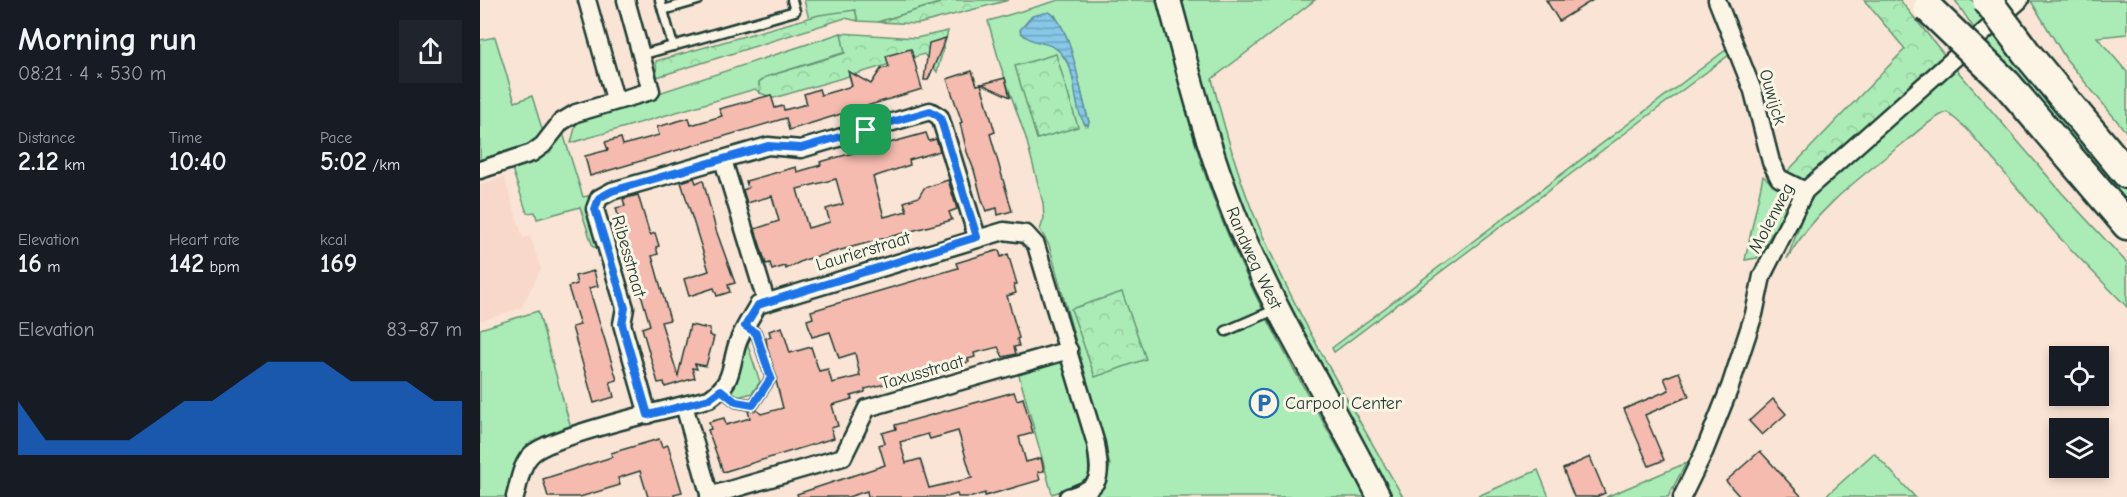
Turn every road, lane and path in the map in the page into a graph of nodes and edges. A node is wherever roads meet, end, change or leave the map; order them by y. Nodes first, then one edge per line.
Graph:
1 (587, 0) edge
2 (626, 0) edge
3 (660, 0) edge
4 (698, 0) edge
5 (792, 0) edge
6 (1169, 0) edge
7 (1717, 0) edge
8 (1987, 0) edge
9 (2000, 0) edge
10 (2020, 0) edge
11 (1931, 2) edge
12 (663, 10) junction
13 (673, 46) junction
14 (1968, 46) junction
15 (641, 55) junction
16 (2030, 57) junction
17 (2007, 84) junction
18 (615, 99) junction
19 (723, 160) junction
20 (480, 170) edge
21 (2127, 174) edge
22 (1805, 191) junction
23 (2127, 225) edge
24 (977, 237) junction
25 (766, 301) junction
26 (1278, 309) junction
27 (745, 326) junction
28 (1226, 331) dead end
29 (1069, 350) junction
30 (721, 390) junction
31 (684, 405) junction
32 (648, 415) junction
33 (710, 496) edge
34 (515, 497) edge
35 (1068, 497) edge
36 (1379, 497) edge
37 (1682, 497) edge

1 - 18 street
2 - 15 street
3 - 12 lane
4 - 12 lane
5 - 13 lane
6 - 26 street, Randweg West
7 - 22 street, Ouwijck
8 - 16 highway, bridge
9 - 16 highway, bridge
10 - 14 street, Molenweg
11 - 14 highway, bridge
11 - 17 highway, bridge
12 - 13 lane
13 - 15 lane
14 - 17 highway, bridge
14 - 22 street, Molenweg
15 - 18 street
16 - 21 highway
17 - 23 highway
18 - 20 street
19 - 24 street, Ribesstraat
19 - 25 street
19 - 32 street, Ribesstraat
22 - 37 street, Molenweg
24 - 25 street, Laurierstraat
24 - 29 street, Laurierstraat
25 - 27 street
26 - 28 lane
26 - 36 street, Randweg West
27 - 30 street
27 - 30 lane
29 - 33 street, Taxusstraat
29 - 35 street, Laurierstraat
30 - 31 street
31 - 32 street
31 - 33 street
32 - 34 street

